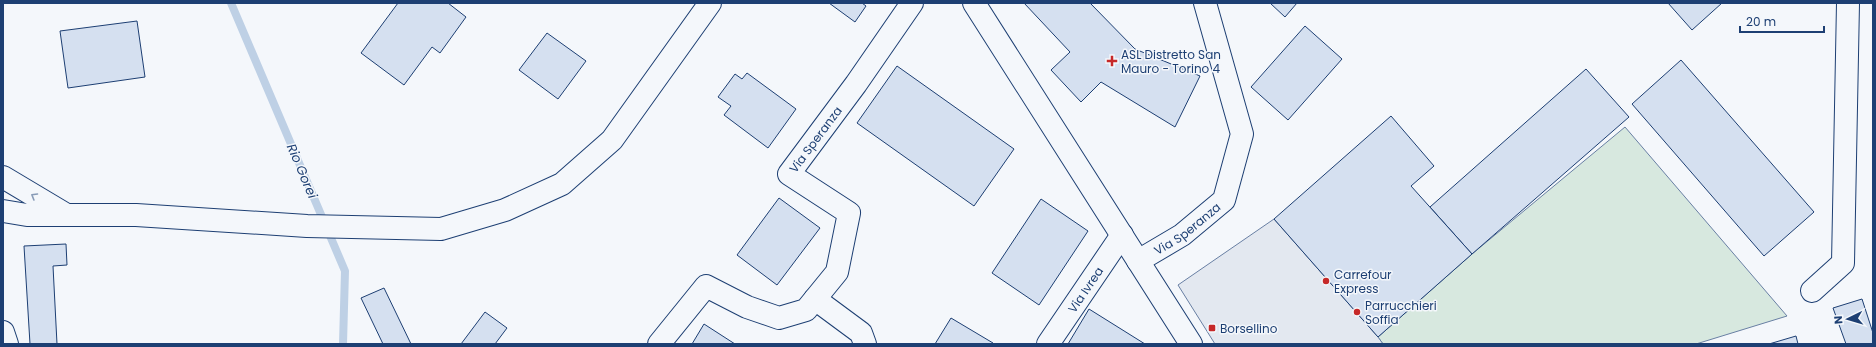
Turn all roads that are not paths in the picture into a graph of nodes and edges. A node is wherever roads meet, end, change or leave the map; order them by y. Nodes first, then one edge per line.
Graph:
1 (710, 3) edge
2 (912, 3) edge
3 (974, 3) edge
4 (1206, 3) edge
5 (1848, 3) edge
6 (3, 177) edge
7 (3, 211) edge
8 (65, 214) junction
9 (1122, 235) junction
10 (1138, 261) junction
11 (1812, 291) dead end
12 (815, 299) junction
13 (3, 332) edge
14 (7, 344) edge
15 (659, 344) edge
16 (865, 344) edge
17 (1048, 344) edge
18 (1191, 344) edge

1 - 8 street
2 - 12 street, Via Speranza
3 - 9 street
4 - 10 street, Via Speranza
5 - 11 street
8 -> 6 street
7 - 8 street
9 - 10 street
9 - 17 street, Via Ivrea
10 - 18 street
12 - 15 street, Via Speranza
12 - 16 street
13 - 14 street

